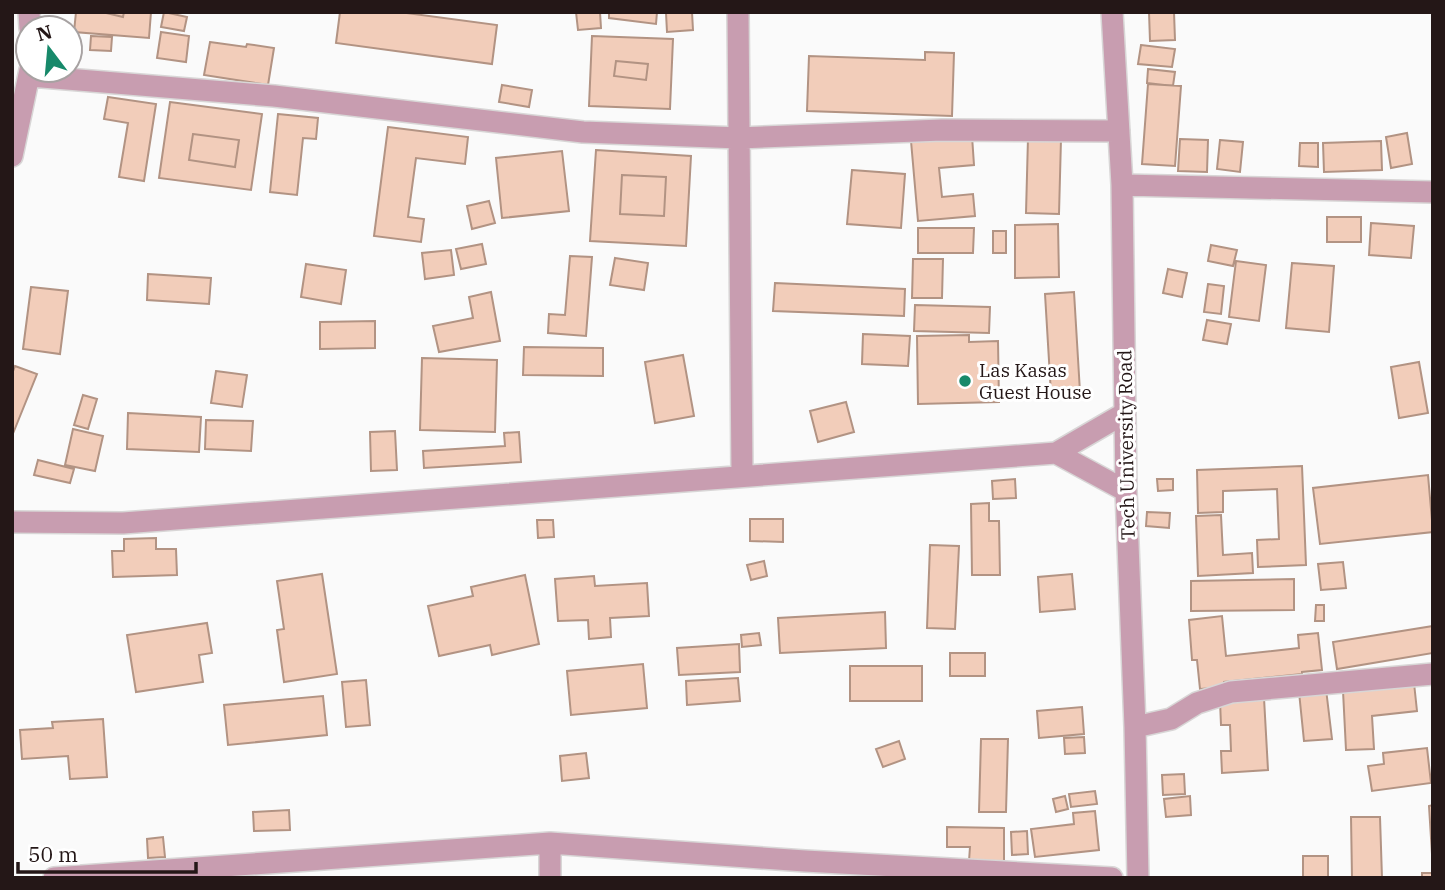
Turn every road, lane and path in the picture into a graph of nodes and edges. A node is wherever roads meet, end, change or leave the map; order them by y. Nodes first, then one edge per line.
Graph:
1 (738, 12) edge
2 (1112, 12) edge
3 (84, 78) edge
4 (28, 84) edge
5 (1119, 131) junction
6 (739, 138) junction
7 (12, 156) edge
8 (1122, 184) junction
9 (1433, 192) edge
10 (1125, 413) junction
11 (1056, 453) junction
12 (742, 475) junction
13 (1126, 491) junction
14 (12, 522) edge
15 (1433, 674) edge
16 (1135, 726) junction
17 (550, 843) junction
18 (63, 877) edge
19 (550, 878) edge
20 (1112, 878) edge
21 (1138, 878) edge

1 - 6 street
2 - 5 street, Tech University Road
3 - 6 street
4 - 7 street
5 - 6 street
5 - 8 street, Tech University Road
6 - 12 street
8 - 9 street
8 - 10 street, Tech University Road
10 - 11 street
10 - 13 street, Tech University Road
11 - 12 street
11 - 13 street
12 - 14 street
13 - 16 street, Tech University Road
15 - 16 street
16 - 21 street, Tech University Road
17 - 18 street
17 - 19 street
17 - 20 street

